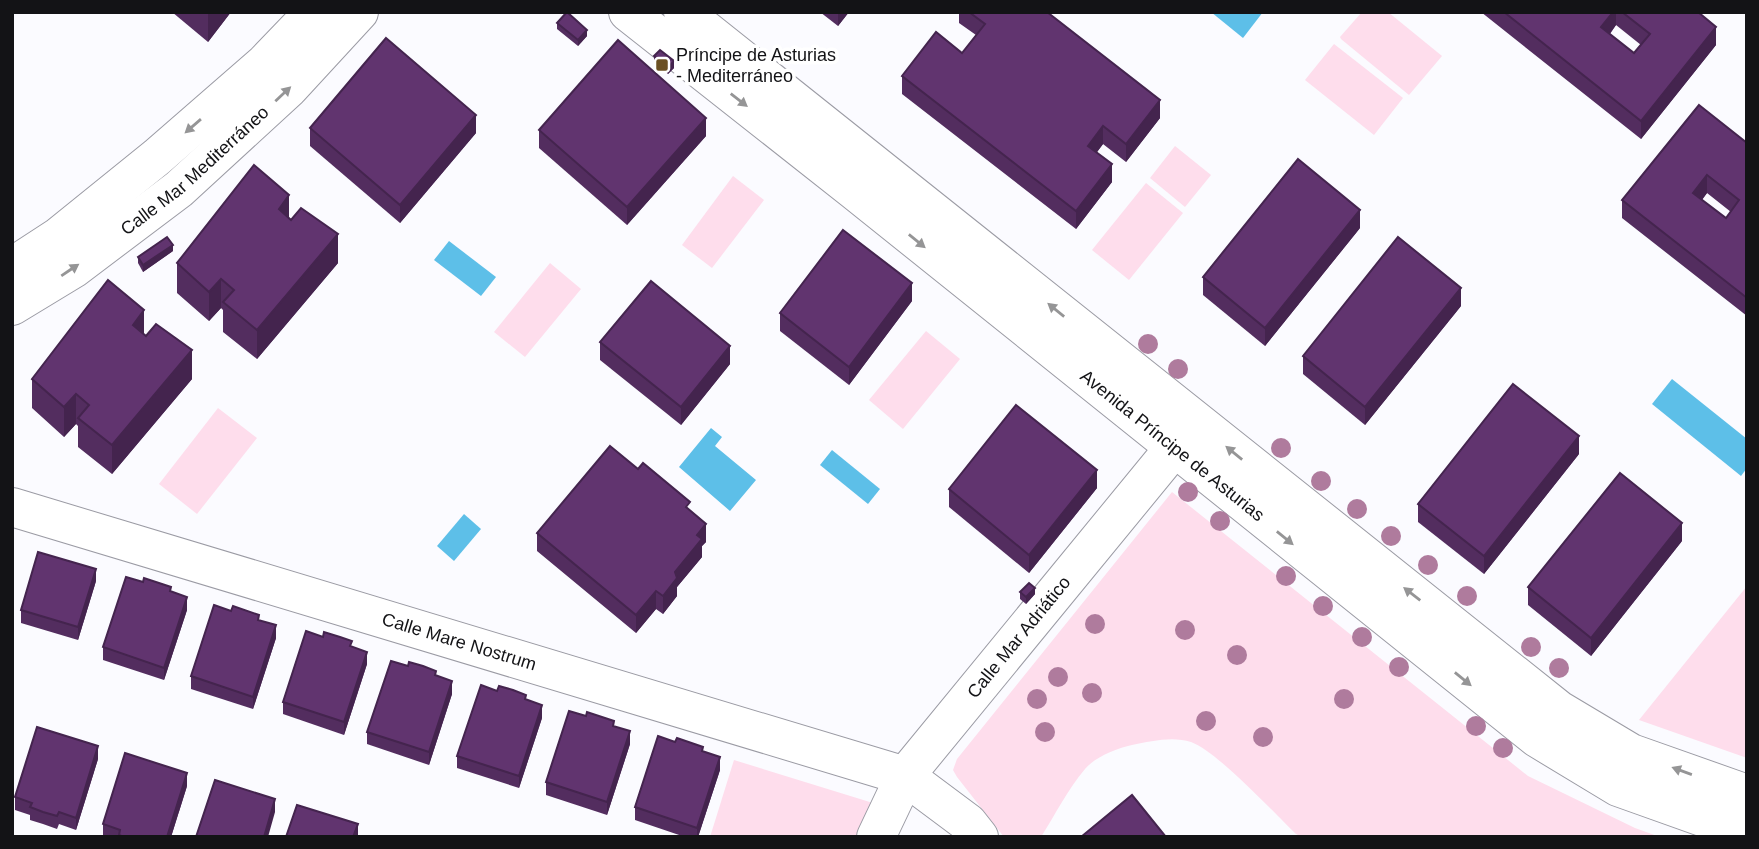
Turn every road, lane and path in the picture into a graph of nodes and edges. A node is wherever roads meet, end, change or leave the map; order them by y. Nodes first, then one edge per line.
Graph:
1 (314, 12) edge
2 (359, 12) edge
3 (628, 12) edge
4 (683, 12) edge
5 (12, 267) edge
6 (12, 306) edge
7 (1174, 448) junction
8 (12, 507) edge
9 (905, 776) junction
10 (1747, 794) edge
11 (1747, 833) edge
12 (876, 837) edge
13 (940, 837) edge
14 (979, 837) edge

1 -> 5 street, Calle Mar Mediterráneo
6 -> 2 street, Calle Mar Mediterráneo
3 -> 7 street, Avenida Príncipe de Asturias
10 -> 4 street, Avenida Príncipe de Asturias
7 - 9 street, Calle Mar Adriático
7 -> 11 street, Avenida Príncipe de Asturias
8 - 9 street, Calle Mare Nostrum
9 - 12 street, Calle Mar Adriático
9 - 13 street
9 - 14 street, Calle Mare Nostrum

